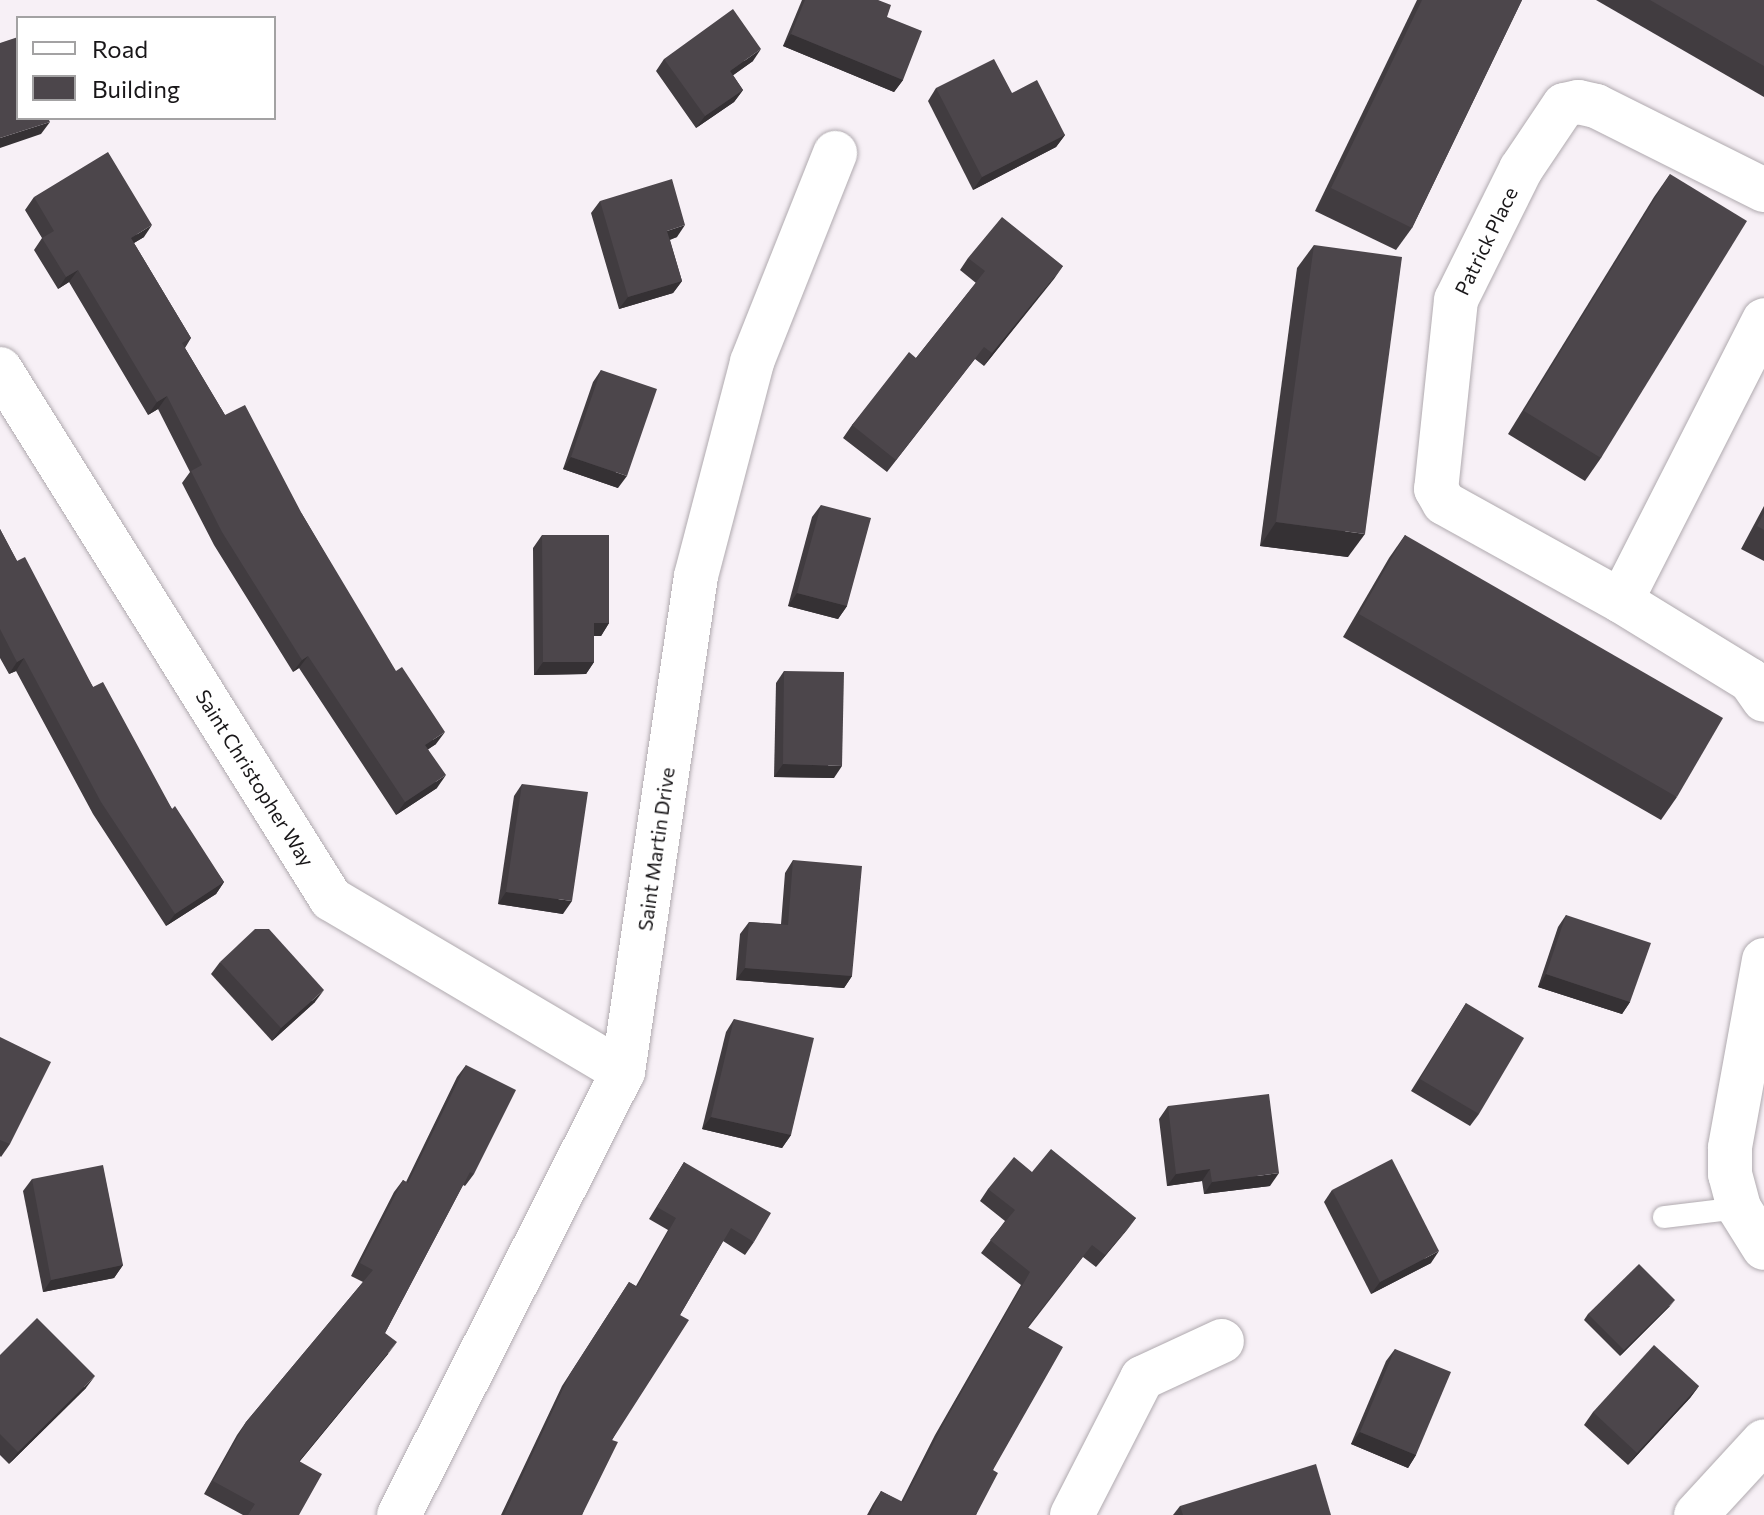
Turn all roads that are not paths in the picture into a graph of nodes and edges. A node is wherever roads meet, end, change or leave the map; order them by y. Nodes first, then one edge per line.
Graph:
1 (835, 153) dead end
2 (1764, 190) edge
3 (1764, 320) edge
4 (0, 369) edge
5 (1621, 601) junction
6 (1764, 700) edge
7 (1764, 960) edge
8 (623, 1072) junction
9 (1739, 1208) junction
10 (1664, 1217) dead end
11 (1764, 1248) edge
12 (1222, 1341) dead end
13 (1764, 1441) edge
14 (399, 1515) edge
15 (1072, 1515) edge
16 (1696, 1515) edge

1 - 8 street, Saint Martin Drive
2 - 5 street, Patrick Place
3 - 5 street
4 - 8 street, Saint Christopher Way
5 - 6 street, Patrick Place
7 - 9 street
8 - 14 street, Saint Martin Drive
9 - 10 lane
9 - 11 street
12 - 15 street
13 - 16 street

